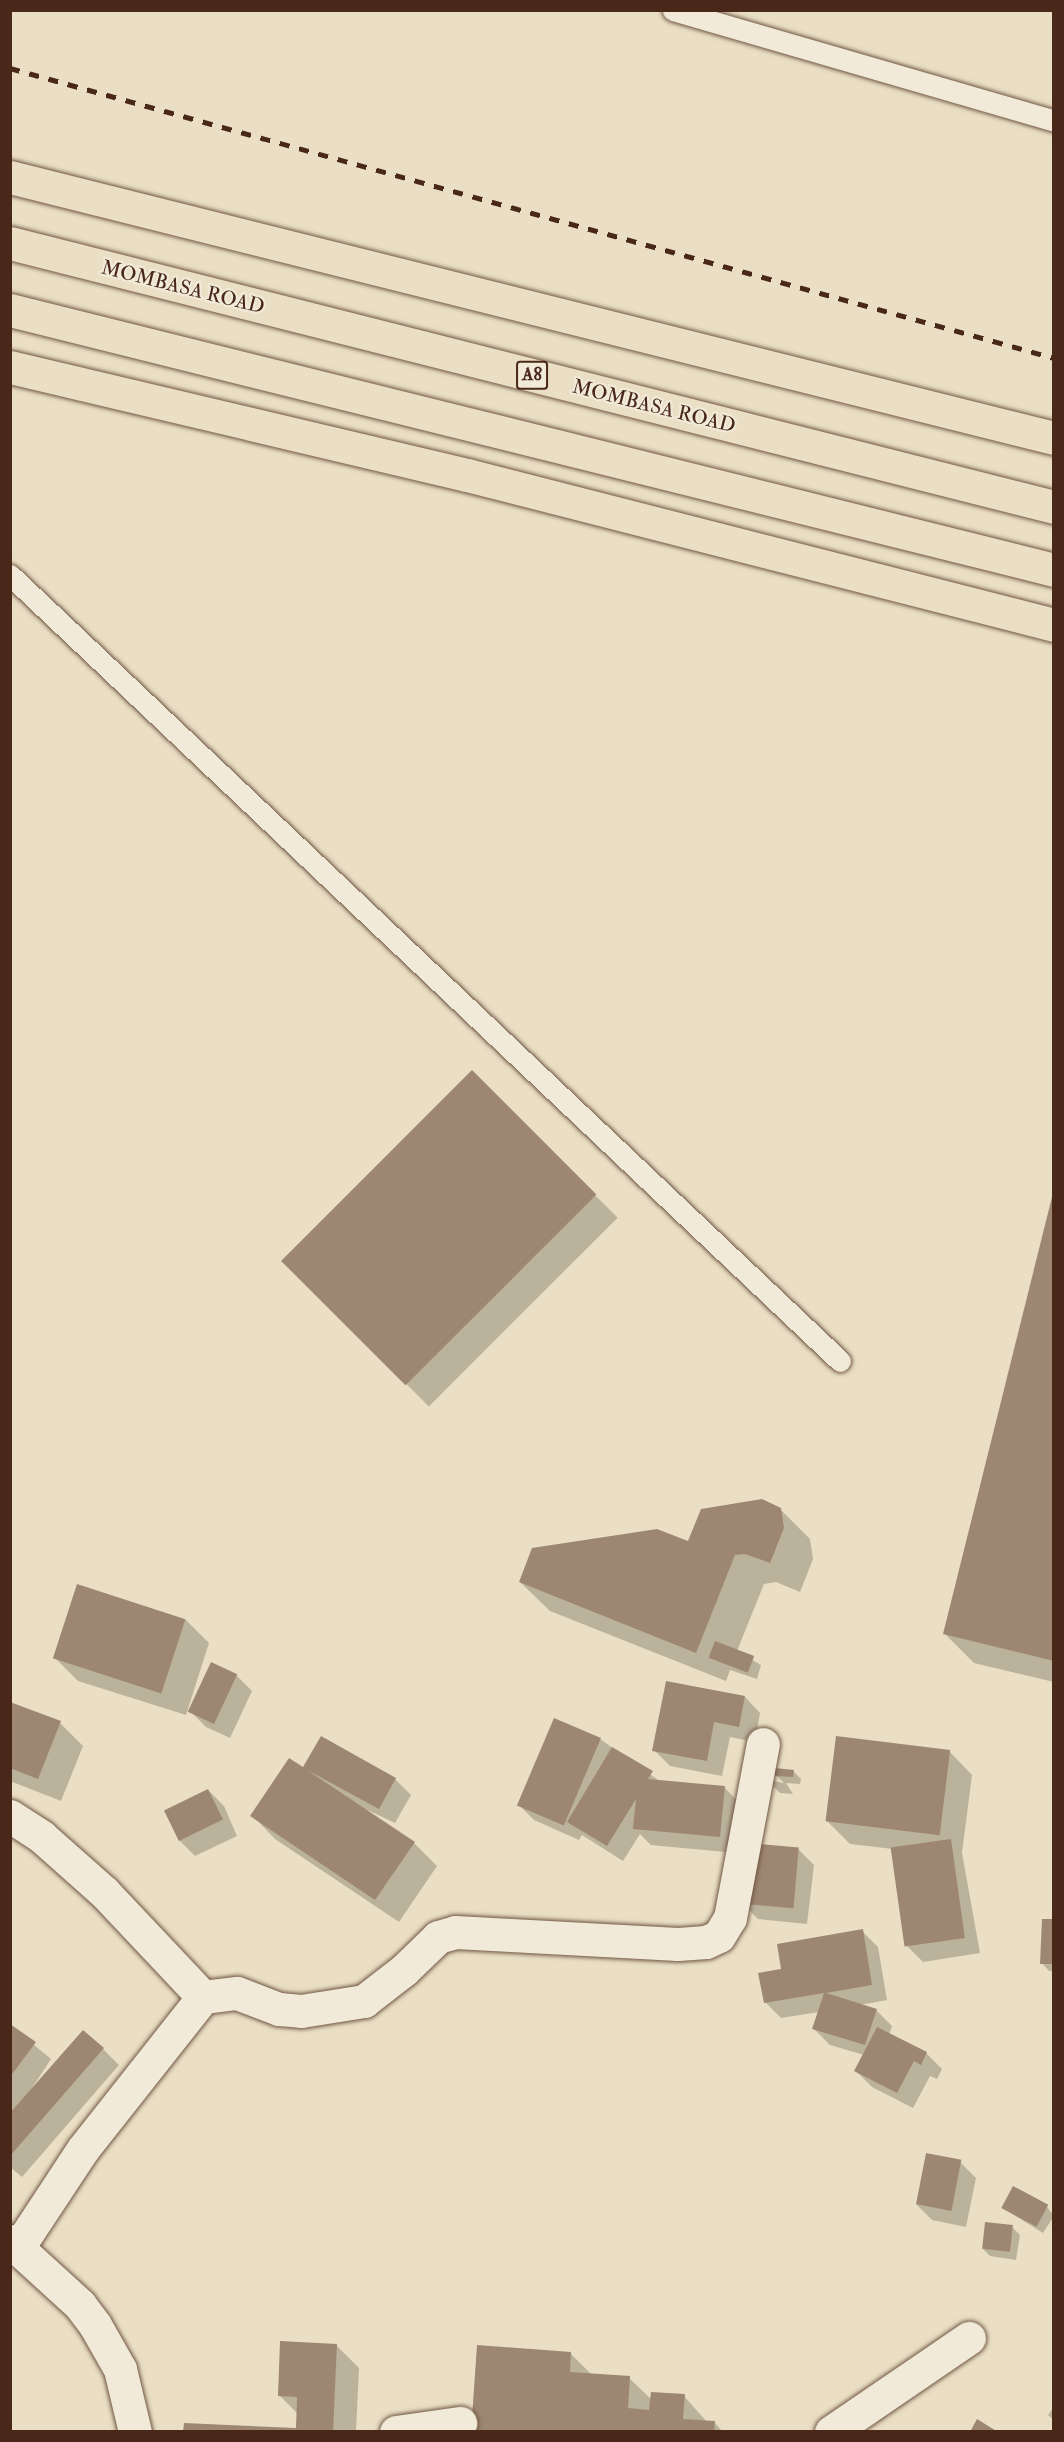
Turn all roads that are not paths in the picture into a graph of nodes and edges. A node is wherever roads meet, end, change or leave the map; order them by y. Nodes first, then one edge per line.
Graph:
1 (673, 10) edge
2 (1053, 121) edge
3 (10, 177) edge
4 (10, 243) edge
5 (10, 310) edge
6 (10, 367) edge
7 (1053, 438) edge
8 (1053, 507) edge
9 (1053, 570) edge
10 (10, 575) edge
11 (1053, 625) edge
12 (840, 1361) dead end
13 (762, 1744) dead end
14 (10, 1816) edge
15 (203, 1997) junction
16 (15, 2243) edge
17 (969, 2338) dead end
18 (460, 2423) dead end
19 (135, 2432) edge
20 (396, 2432) edge
21 (831, 2432) edge

1 - 2 lane
3 - 7 highway
4 - 8 highway, MOMBASA ROAD / A8
5 - 9 highway
6 - 11 highway
10 - 12 lane
13 - 15 street
14 - 15 street
15 - 16 street
16 - 19 street
17 - 21 street
18 - 20 street

